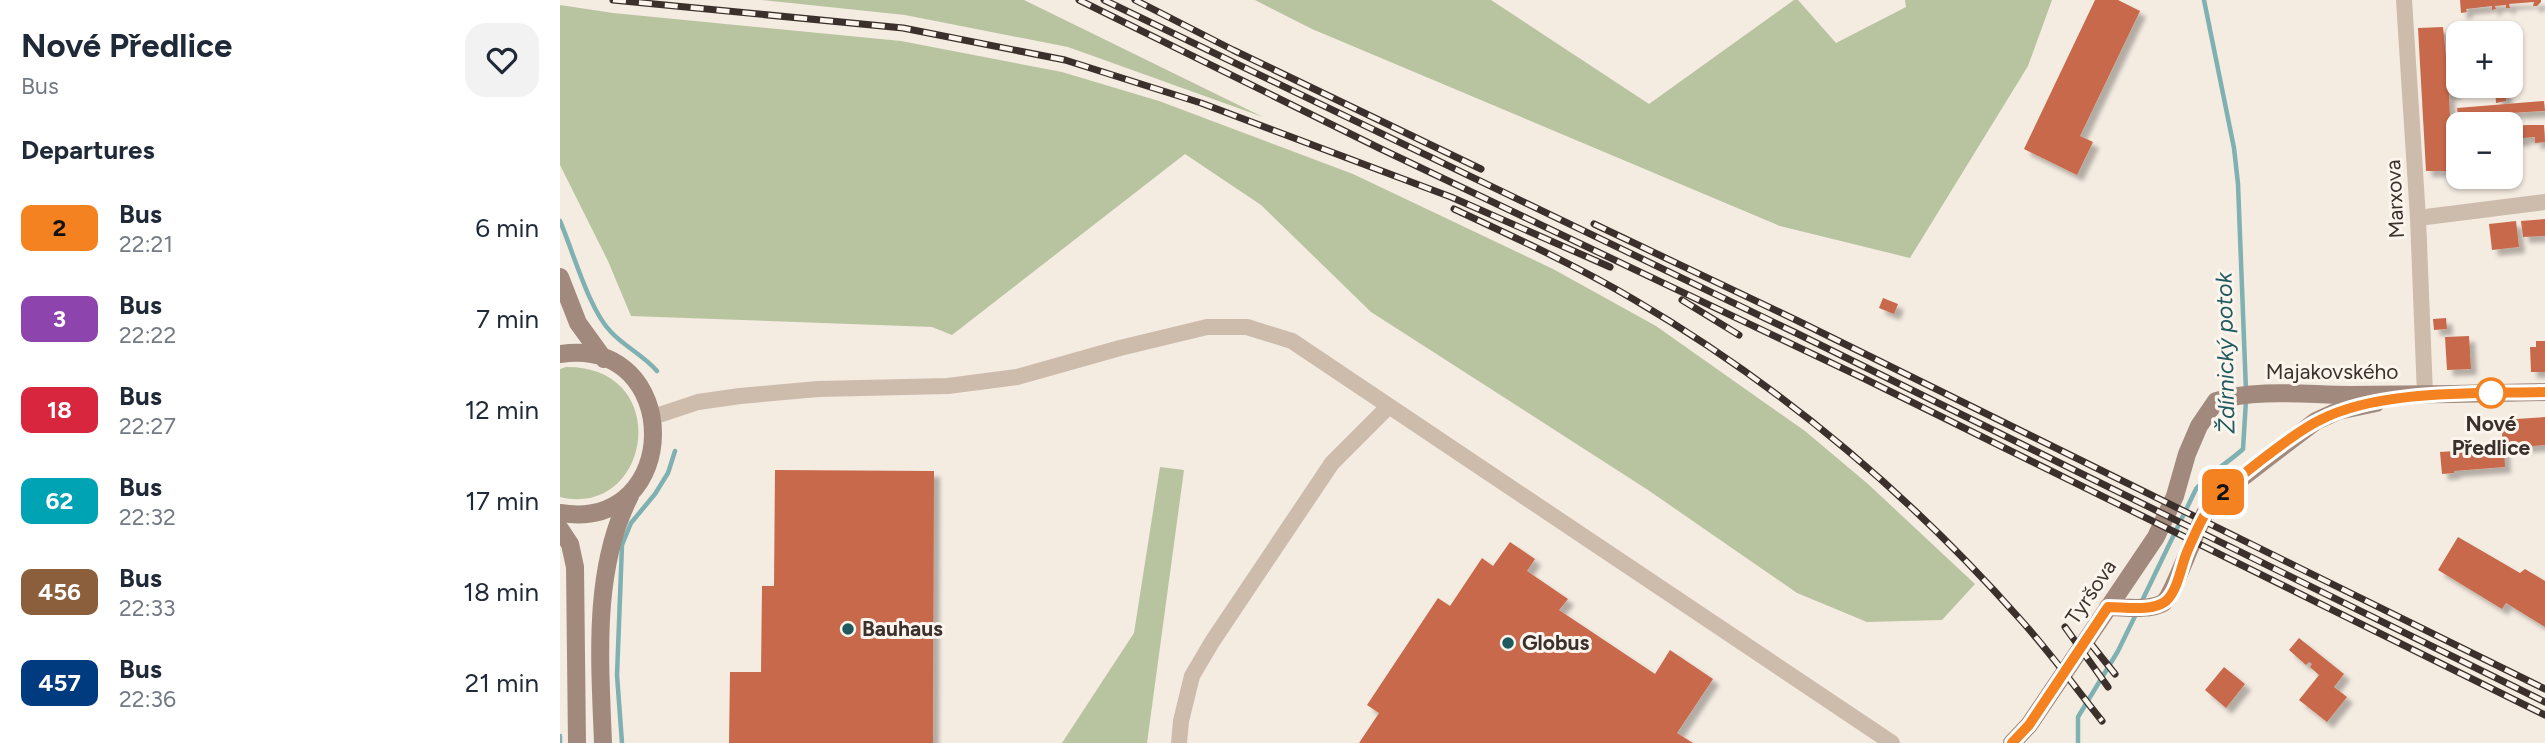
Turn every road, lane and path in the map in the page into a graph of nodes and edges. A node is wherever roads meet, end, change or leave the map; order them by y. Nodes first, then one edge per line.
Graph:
1 (2404, 0) edge
2 (2545, 202) edge
3 (2418, 218) junction
4 (560, 277) edge
5 (560, 354) edge
6 (604, 359) junction
7 (2545, 392) edge
8 (2425, 396) junction
9 (1389, 406) junction
10 (653, 417) junction
11 (2188, 454) joint
12 (633, 489) junction
13 (560, 513) edge
14 (560, 529) edge
15 (2108, 607) junction
16 (577, 743) edge
17 (603, 743) edge
18 (1179, 743) edge
19 (1892, 743) edge
20 (2012, 743) edge

1 - 3 street, Marxova
2 - 3 street
3 - 8 street, Marxova
4 - 6 main road
5 - 6 main road
6 - 10 main road
7 - 8 main road, Majakovského
8 - 11 main road, Majakovského
8 - 15 main road, Majakovského
9 - 10 street
9 - 18 street
9 - 19 street
10 - 12 main road
11 - 15 main road, Tyršova
12 - 13 main road
12 - 17 main road
14 - 16 main road
15 - 20 main road, Tyršova

